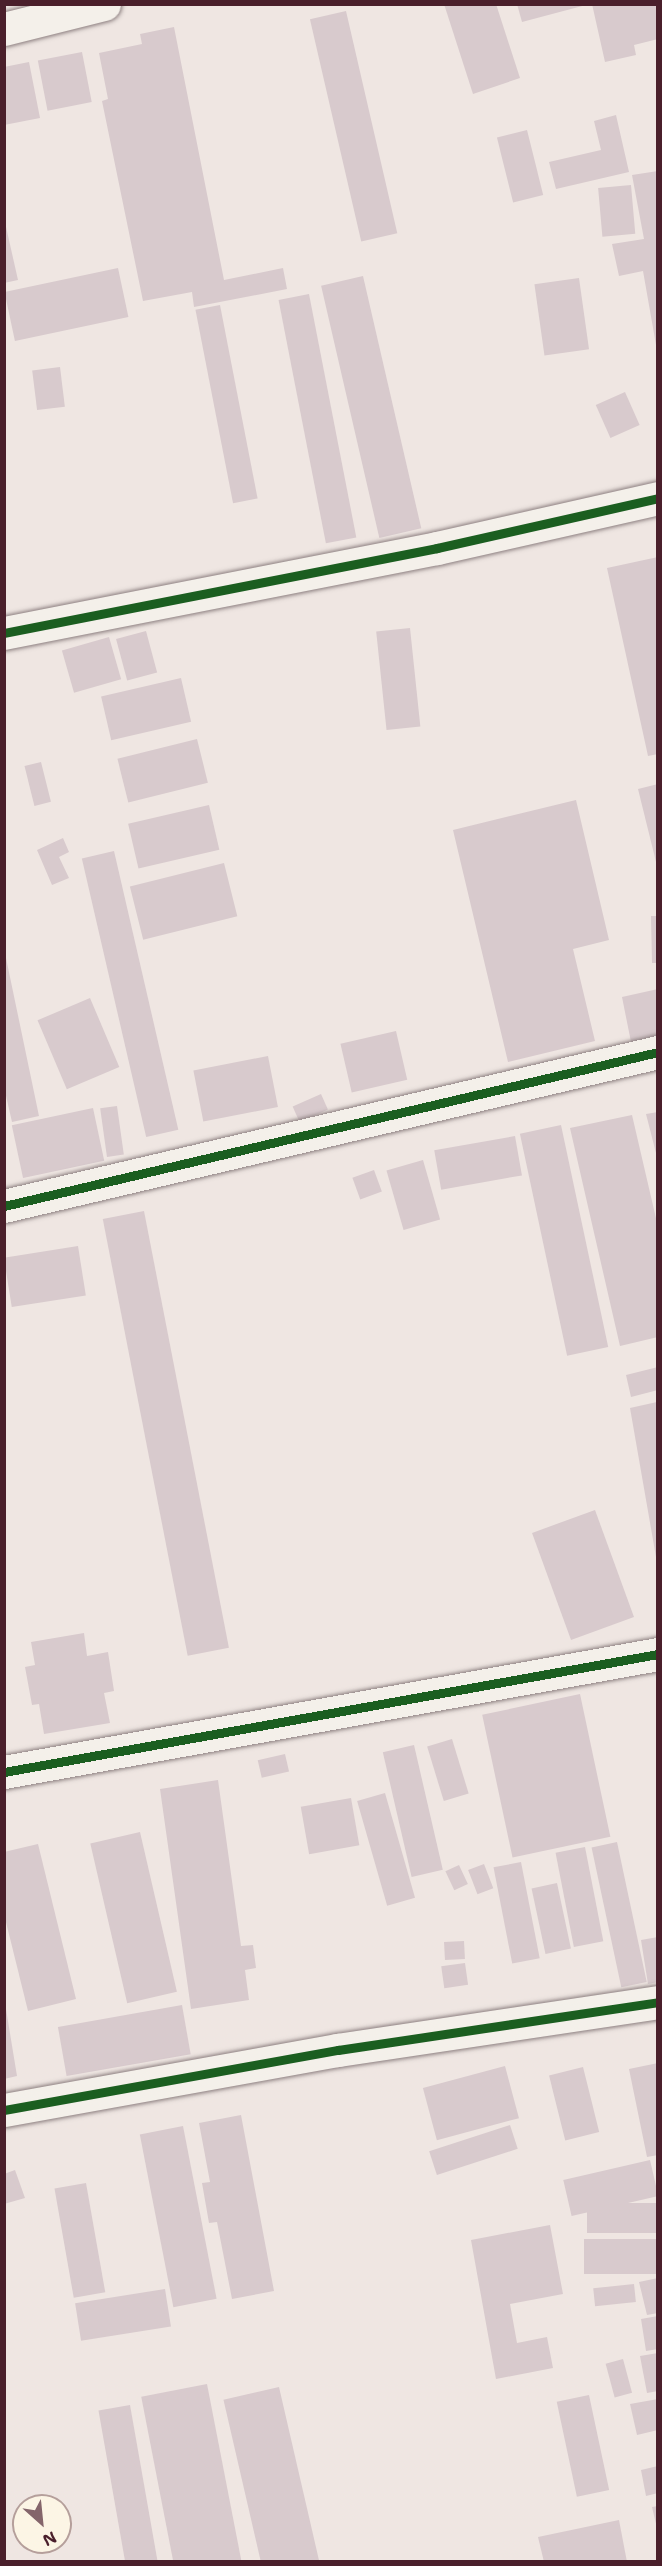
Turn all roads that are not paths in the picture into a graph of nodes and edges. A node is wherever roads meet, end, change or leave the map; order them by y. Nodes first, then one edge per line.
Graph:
1 (104, 4) edge
2 (4, 29) edge
3 (657, 498) edge
4 (4, 633) edge
5 (657, 1052) edge
6 (4, 1206) edge
7 (657, 1654) edge
8 (4, 1772) edge
9 (657, 2002) edge
10 (4, 2110) edge

1 - 2 street
3 - 4 street
5 - 6 street
7 - 8 street
9 - 10 street

